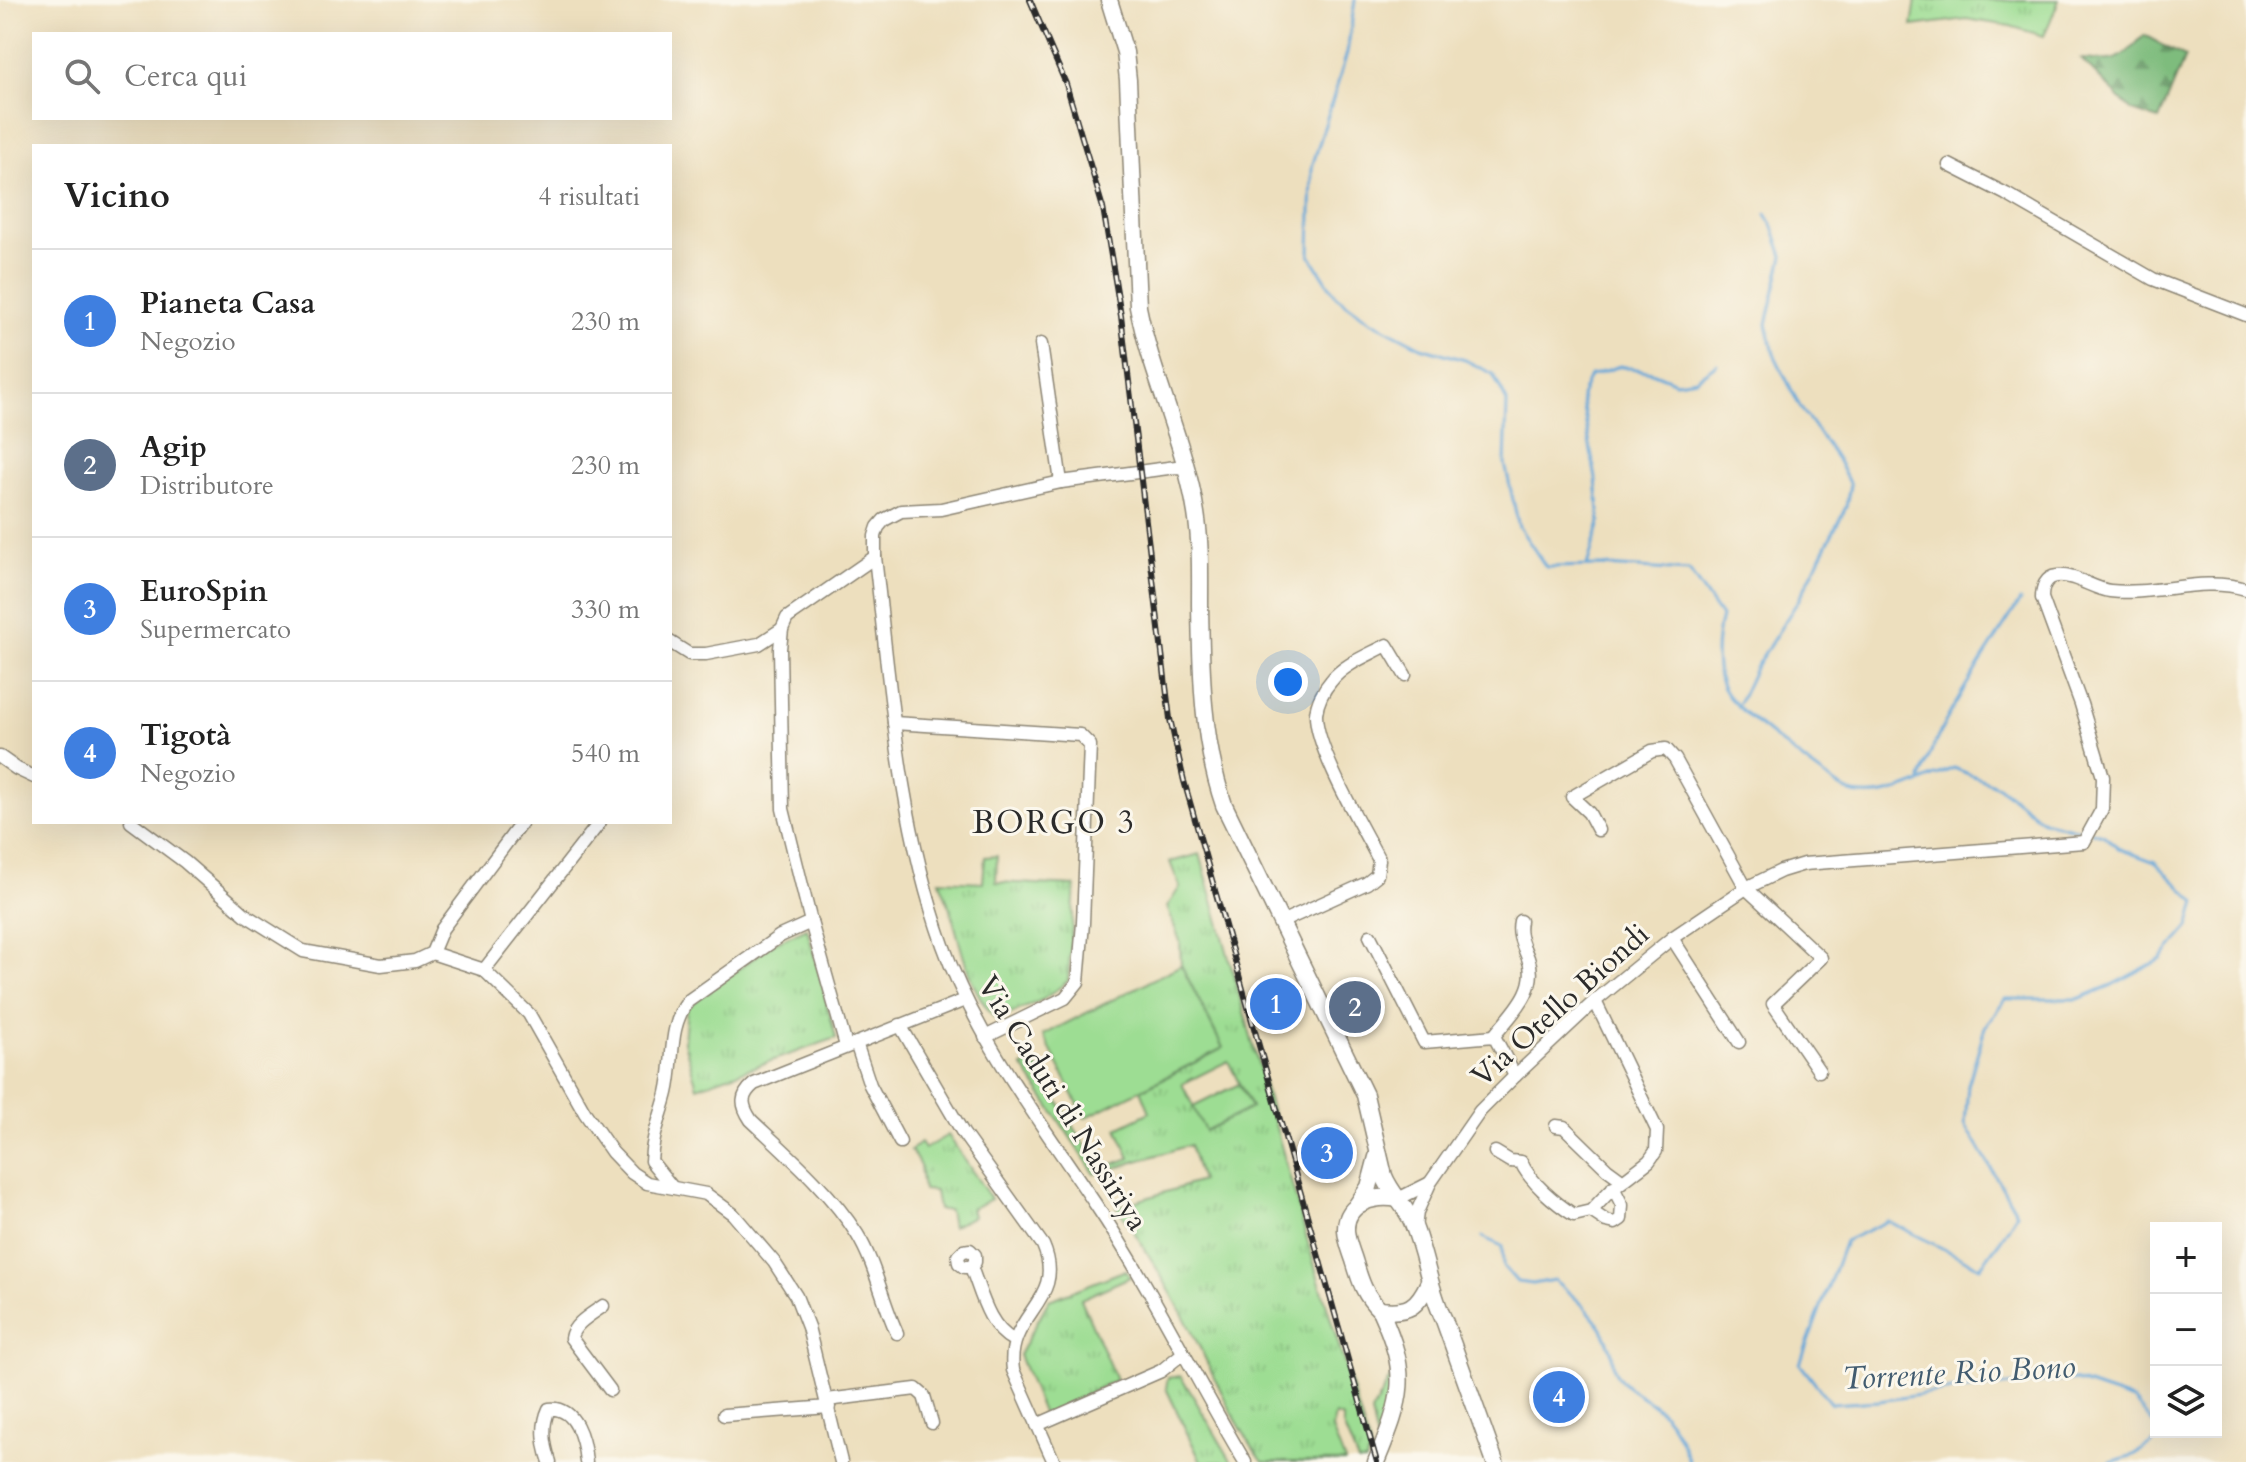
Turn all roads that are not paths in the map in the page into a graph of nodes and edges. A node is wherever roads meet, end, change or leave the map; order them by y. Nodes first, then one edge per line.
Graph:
1 (1109, 0) edge
2 (1949, 165) dead end
3 (2246, 315) edge
4 (1041, 344) dead end
5 (1187, 468) junction
6 (1061, 482) junction
7 (875, 557) junction
8 (2246, 589) edge
9 (782, 629) junction
10 (672, 643) edge
11 (1405, 675) dead end
12 (894, 723) junction
13 (0, 757) edge
14 (32, 776) edge
15 (134, 824) edge
16 (521, 824) edge
17 (598, 824) edge
18 (1598, 830) dead end
19 (1746, 888) junction
20 (1520, 921) dead end
21 (811, 922) junction
22 (1281, 922) junction
23 (1370, 936) dead end
24 (1672, 938) junction
25 (432, 953) junction
26 (484, 970) junction
27 (965, 1000) junction
28 (1595, 1001) junction
29 (900, 1025) junction
30 (1494, 1036) junction
31 (985, 1037) junction
32 (1739, 1042) dead end
33 (851, 1044) junction
34 (1819, 1071) dead end
35 (1515, 1076) junction
36 (1556, 1126) dead end
37 (900, 1142) dead end
38 (1495, 1152) dead end
39 (1378, 1155) junction
40 (1430, 1183) junction
41 (1618, 1184) junction
42 (672, 1187) junction
43 (1398, 1199) junction
44 (1355, 1208) junction
45 (1591, 1211) junction
46 (1415, 1228) junction
47 (971, 1267) dead end
48 (1429, 1282) junction
49 (603, 1306) dead end
50 (1409, 1308) junction
51 (1380, 1310) junction
52 (1444, 1320) junction
53 (897, 1333) dead end
54 (1013, 1340) junction
55 (1395, 1348) junction
56 (1182, 1354) junction
57 (610, 1390) dead end
58 (828, 1403) junction
59 (724, 1415) dead end
60 (932, 1423) dead end
61 (1037, 1425) junction
62 (550, 1462) edge
63 (586, 1462) edge
64 (841, 1462) edge
65 (1054, 1462) edge
66 (1245, 1462) edge
67 (1376, 1462) edge
68 (1495, 1462) edge

1 - 5 main road
2 - 3 street
4 - 6 street
5 - 6 street
5 - 22 main road
6 - 7 street
7 - 9 street
7 - 12 street, Via Caduti di Nassiriya
8 - 19 street, Via Otello Biondi
9 - 10 street
9 - 21 street
11 - 22 street
12 - 27 street, Via Caduti di Nassiriya
12 - 31 street
13 - 14 street
15 - 25 street
16 - 25 street
17 - 26 street
18 - 19 street
19 - 24 street, Via Otello Biondi
19 - 34 street
20 - 30 street
21 - 33 street
21 - 42 street
22 - 39 main road
23 - 30 street
24 - 28 street, Via Otello Biondi
24 - 32 street
25 - 26 street
26 - 42 street
27 - 29 street
27 - 31 street, Via Caduti di Nassiriya
28 - 35 street, Via Otello Biondi
28 - 41 street
29 - 33 street
29 - 54 street
30 - 35 street
31 - 56 street, Via Caduti di Nassiriya
33 - 37 street
33 - 53 street
35 - 40 street, Via Otello Biondi
36 - 41 street
38 - 45 street
39 - 43 main road
39 - 44 main road
40 - 43 street, Via Otello Biondi
40 - 46 street, Via Otello Biondi
41 - 45 street
41 - 45 street
42 - 58 street
43 - 44 main road
43 - 46 main road
44 - 51 main road
46 - 48 main road
47 - 54 street
48 - 50 main road
48 - 52 main road
49 - 57 street
50 - 51 main road
50 - 52 main road
50 - 55 main road
51 - 55 main road
52 - 68 main road
54 - 61 street
55 - 67 main road
56 - 61 street
56 - 66 street, Via Caduti di Nassiriya
58 - 59 street
58 - 60 street
58 - 64 street
61 - 65 street
62 - 63 street

